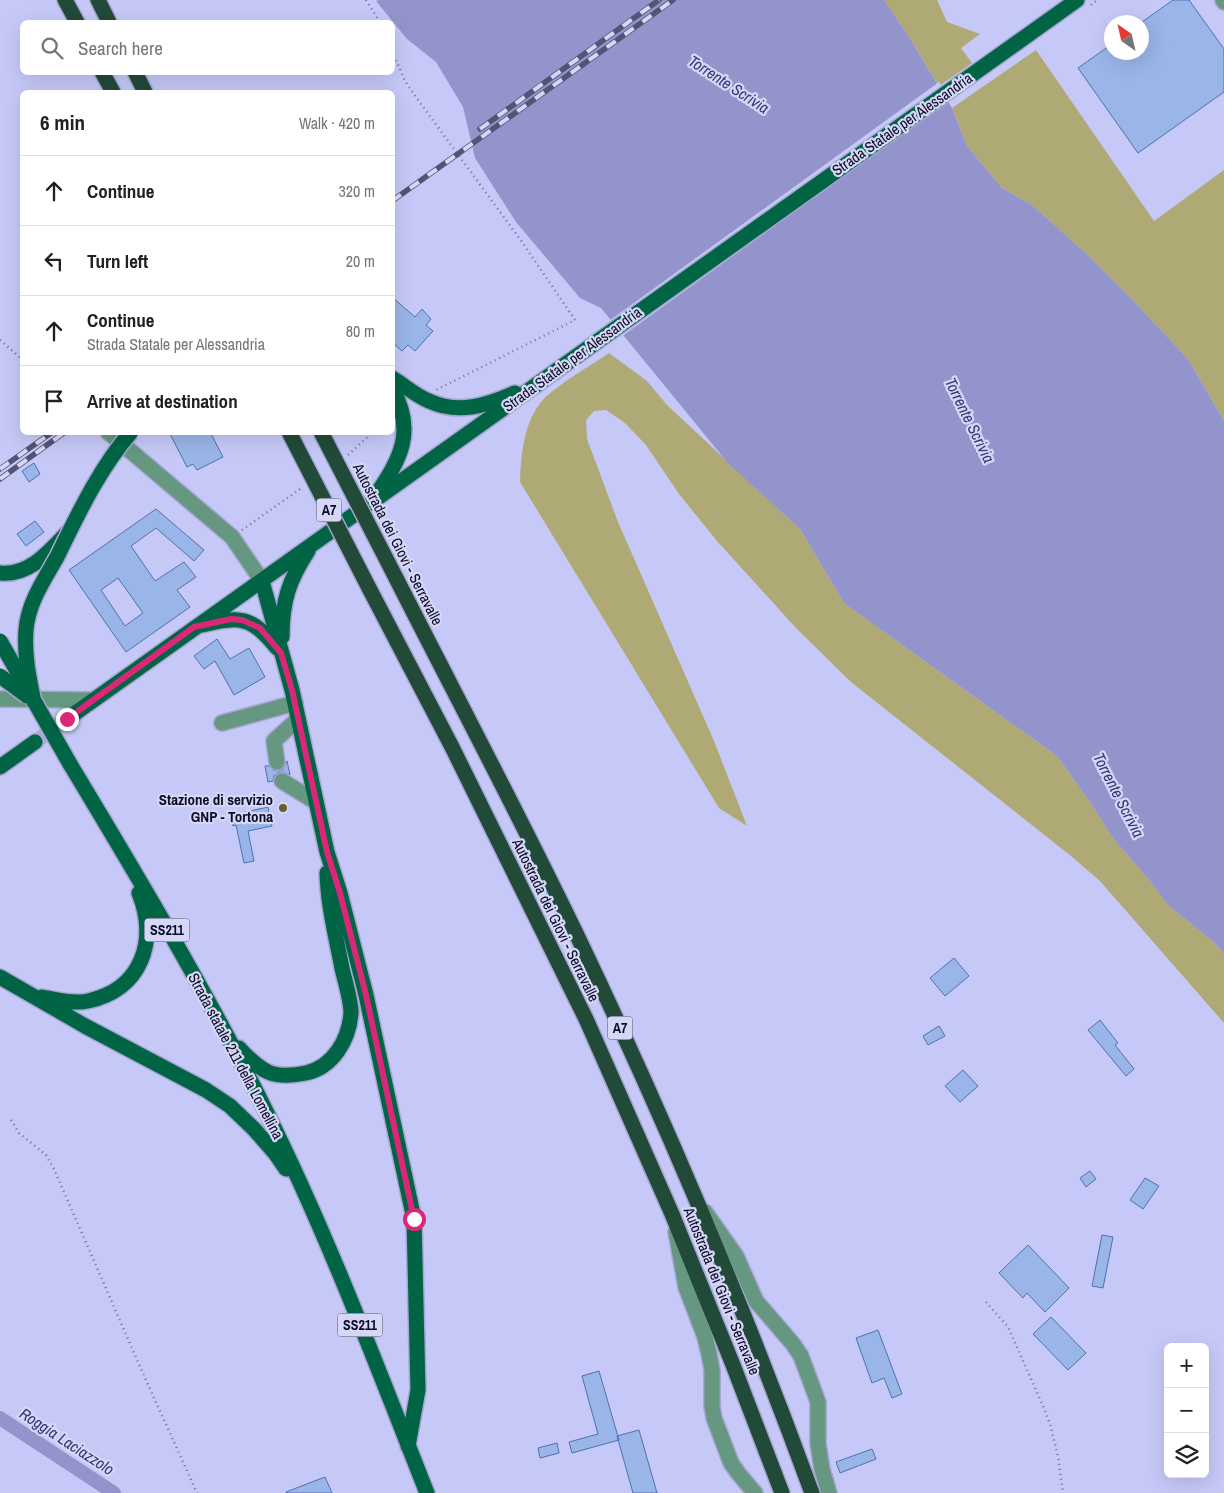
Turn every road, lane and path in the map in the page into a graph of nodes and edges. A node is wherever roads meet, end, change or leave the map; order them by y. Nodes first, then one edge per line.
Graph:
1 (65, 0) edge
2 (98, 0) edge
3 (366, 0) edge
4 (1077, 0) edge
5 (76, 20) edge
6 (108, 20) edge
7 (379, 20) edge
8 (395, 58) edge
9 (104, 75) edge
10 (136, 75) edge
11 (112, 90) edge
12 (144, 90) edge
13 (0, 340) edge
14 (20, 357) edge
15 (395, 380) edge
16 (540, 383) junction
17 (430, 392) dead end
18 (395, 395) edge
19 (112, 435) edge
20 (129, 435) edge
21 (291, 435) edge
22 (322, 435) edge
23 (370, 502) junction
24 (71, 528) junction
25 (312, 545) junction
26 (0, 573) edge
27 (262, 581) junction
28 (194, 627) junction
29 (0, 641) edge
30 (281, 653) junction
31 (0, 676) edge
32 (0, 699) edge
33 (93, 700) junction
34 (34, 702) junction
35 (295, 703) junction
36 (67, 719) tunnel mouth
37 (298, 719) junction
38 (222, 723) dead end
39 (35, 742) tunnel mouth
40 (13, 758) junction
41 (278, 762) dead end
42 (0, 767) edge
43 (0, 771) edge
44 (282, 781) dead end
45 (316, 802) junction
46 (122, 850) junction
47 (327, 852) junction
48 (0, 978) edge
49 (31, 994) junction
50 (229, 1038) junction
51 (10, 1120) dead end
52 (697, 1201) junction
53 (310, 1206) junction
54 (672, 1214) junction
55 (986, 1302) dead end
56 (408, 1446) junction
57 (197, 1493) edge
58 (427, 1493) edge
59 (755, 1493) edge
60 (782, 1493) edge
61 (812, 1493) edge
62 (829, 1493) edge
63 (1063, 1493) edge

1 - 5 highway
2 - 6 highway
3 - 7 path
4 - 16 main road, Strada Statale per Alessandria
8 - 17 path
9 - 11 highway
10 - 12 highway
13 - 14 path
15 - 16 main road
16 - 23 main road, Strada Statale per Alessandria
18 - 23 main road
19 - 27 street
20 - 24 main road, bridge
21 - 54 highway, Autostrada dei Giovi - Serravalle / A7, bridge
22 - 52 highway, Autostrada dei Giovi - Serravalle / A7, bridge
23 - 25 main road, Strada Statale per Alessandria
24 - 26 main road, bridge
24 - 34 main road, bridge
25 - 27 main road, Strada Statale per Alessandria
25 - 30 main road
27 - 28 main road, Strada Statale per Alessandria
27 - 30 main road
28 - 30 main road
28 - 33 main road, Strada Statale per Alessandria
29 - 34 main road, Strada statale 211 della Lomellina / SS211, bridge
30 - 35 main road
31 - 34 main road, bridge
32 - 33 street
33 - 36 main road, Strada Statale per Alessandria
34 - 46 main road, Strada statale 211 della Lomellina / SS211, bridge
35 - 37 main road
35 - 38 street
37 - 41 street
37 - 45 main road
39 - 40 main road
40 - 42 main road
40 - 43 main road
44 - 45 street
45 - 47 main road
46 - 49 main road
46 - 50 main road, Strada statale 211 della Lomellina / SS211
47 - 50 main road
47 - 56 main road
48 - 49 main road
49 - 53 main road
50 - 53 main road, Strada statale 211 della Lomellina / SS211
51 - 57 path
52 - 61 highway, Autostrada dei Giovi - Serravalle / A7
52 - 62 street
53 - 56 main road, Strada statale 211 della Lomellina / SS211
54 - 59 street
54 - 60 highway, Autostrada dei Giovi - Serravalle / A7
55 - 63 path
56 - 58 main road, Strada statale 211 della Lomellina / SS211

